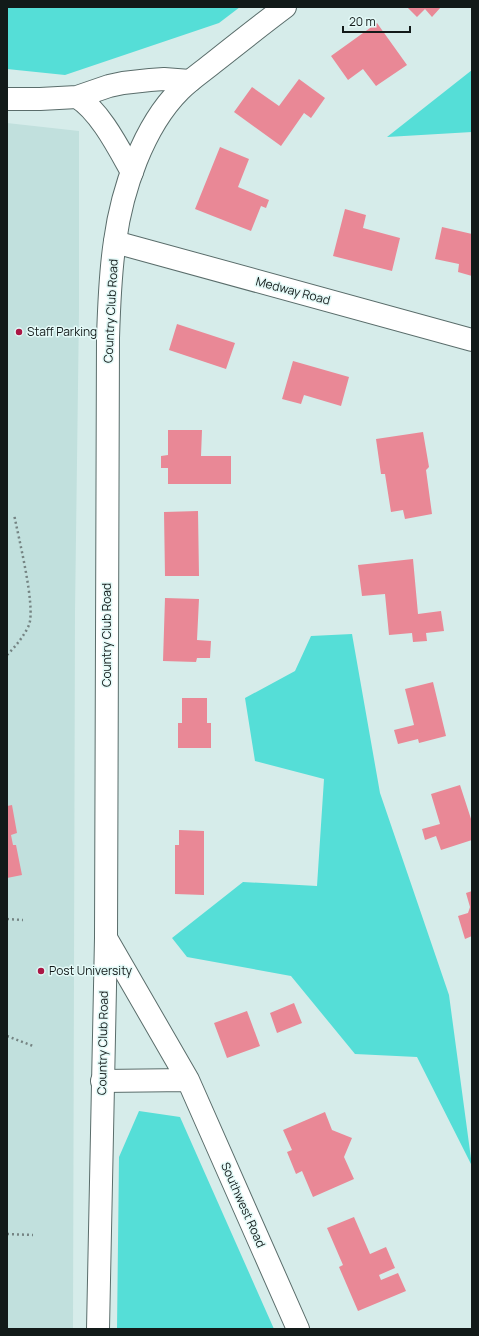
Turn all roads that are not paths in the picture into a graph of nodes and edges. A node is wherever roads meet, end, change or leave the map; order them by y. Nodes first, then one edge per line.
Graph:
1 (285, 7) edge
2 (190, 81) junction
3 (77, 96) junction
4 (7, 99) edge
5 (132, 172) junction
6 (115, 242) junction
7 (472, 340) edge
8 (106, 938) junction
9 (188, 1080) junction
10 (102, 1081) junction
11 (98, 1329) edge
12 (298, 1329) edge

1 - 2 street, Country Club Road
2 - 3 street
2 - 5 street, Country Club Road
3 - 4 street
3 - 5 street
5 - 6 street, Country Club Road
6 - 7 street, Medway Road
6 - 8 street, Country Club Road
8 - 9 street, Southwest Road
8 - 10 street, Country Club Road
9 - 10 street
9 - 12 street, Southwest Road
10 - 11 street, Country Club Road

